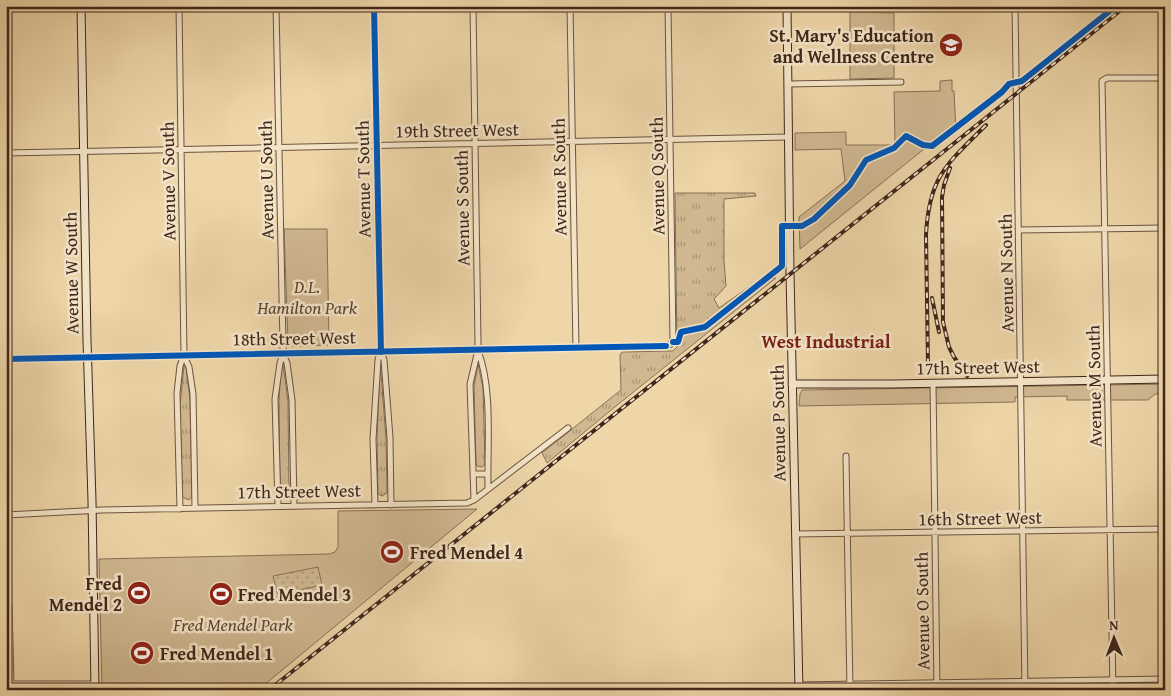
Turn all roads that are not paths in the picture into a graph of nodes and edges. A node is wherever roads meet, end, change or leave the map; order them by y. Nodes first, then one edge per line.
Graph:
1 (81, 6) edge
2 (179, 6) edge
3 (276, 6) edge
4 (374, 6) edge
5 (473, 6) edge
6 (570, 6) edge
7 (668, 6) edge
8 (787, 6) edge
9 (1015, 6) edge
10 (1165, 78) edge
11 (900, 82) dead end
12 (788, 84) junction
13 (788, 136) junction
14 (669, 139) junction
15 (572, 141) junction
16 (475, 143) junction
17 (377, 145) junction
18 (279, 147) junction
19 (181, 149) junction
20 (84, 151) junction
21 (6, 153) edge
22 (1105, 228) junction
23 (1165, 228) edge
24 (1019, 230) junction
25 (672, 344) joint
26 (576, 348) junction
27 (478, 350) junction
28 (381, 352) junction
29 (283, 354) junction
30 (184, 355) junction
31 (87, 358) junction
32 (6, 359) edge
33 (1165, 379) edge
34 (1107, 380) junction
35 (1021, 381) junction
36 (933, 383) junction
37 (792, 384) junction
38 (568, 428) dead end
39 (846, 456) dead end
40 (473, 474) junction
41 (487, 474) junction
42 (488, 489) junction
43 (474, 500) junction
44 (375, 505) junction
45 (391, 505) junction
46 (278, 506) junction
47 (294, 506) junction
48 (180, 508) junction
49 (195, 508) junction
50 (92, 511) junction
51 (6, 515) edge
52 (1165, 528) edge
53 (1110, 530) junction
54 (1022, 531) junction
55 (935, 533) junction
56 (795, 534) junction
57 (848, 534) junction
58 (9, 604) dead end
59 (1165, 679) edge
60 (1112, 680) junction
61 (1025, 682) junction
62 (936, 683) junction
63 (8, 684) edge
64 (95, 687) edge
65 (799, 687) edge
66 (850, 687) edge
67 (937, 690) edge
68 (1025, 690) edge
69 (1113, 690) edge

1 - 20 street, Avenue W South
2 - 19 street, Avenue V South
3 - 18 street, Avenue U South
4 - 17 street, Avenue T South
5 - 16 street, Avenue S South
6 - 15 street, Avenue R South
7 - 14 street, Avenue Q South
8 - 12 street, Avenue P South
9 - 24 street, Avenue N South
10 - 22 street, Avenue M South
11 - 12 street
12 - 13 street, Avenue P South
13 - 14 street, 19th Street West
13 - 37 street, Avenue P South
14 - 15 street, 19th Street West
14 - 25 street, Avenue Q South
15 - 16 street, 19th Street West
15 - 26 street, Avenue R South
16 - 17 street, 19th Street West
16 - 27 street, Avenue S South
17 - 18 street, 19th Street West
17 - 28 street, Avenue T South
18 - 19 street, 19th Street West
18 - 29 street, Avenue U South
19 - 20 street, 19th Street West
19 - 30 street, Avenue V South
20 - 21 street, 19th Street West
20 - 31 street, Avenue W South
22 - 23 street
22 - 24 street
22 - 34 street, Avenue M South
24 - 35 street, Avenue N South
25 - 26 street, 18th Street West
26 - 27 street, 18th Street West
27 - 28 street, 18th Street West
27 - 40 street, Avenue S South
27 - 41 street, Avenue S South
28 - 29 street, 18th Street West
28 - 44 street, Avenue T South
28 - 45 street, Avenue T South
29 - 30 street, 18th Street West
29 - 46 street, Avenue U South
29 - 47 street, Avenue U South
30 - 31 street, 18th Street West
30 - 48 street, Avenue V South
30 - 49 street, Avenue V South
31 - 32 street, 18th Street West
31 - 50 street, Avenue W South
33 - 34 street, 17th Street West
34 - 35 street, 17th Street West
34 - 53 street, Avenue M South
35 - 36 street, 17th Street West
35 - 54 street, Avenue N South
36 - 37 street, 17th Street West
36 - 55 street, Avenue O South
37 - 56 street, Avenue P South
38 - 42 street
39 - 57 street
40 - 41 street
40 - 43 street, Avenue S South
41 - 42 street, Avenue S South
42 - 43 street
43 - 45 street, 17th Street West
44 - 45 street, 17th Street West
44 - 47 street, 17th Street West
46 - 47 street, 17th Street West
46 - 49 street, 17th Street West
48 - 49 street, 17th Street West
48 - 50 street, 17th Street West
50 - 51 street, 17th Street West
50 - 64 street, Avenue W South
52 - 53 street, 16th Street West
53 - 54 street, 16th Street West
53 - 60 street, Avenue M South
54 - 55 street, 16th Street West
54 - 61 street, Avenue N South
55 - 57 street, 16th Street West
55 - 62 street, Avenue O South
56 - 57 street, 16th Street West
56 - 65 street, Avenue P South
57 - 66 street
58 - 63 street
59 - 60 street
60 - 61 street
60 - 69 street, Avenue M South
61 - 62 street
61 - 68 street, Avenue N South
62 - 66 street
62 - 67 street, Avenue O South
63 - 64 street
65 - 66 street

